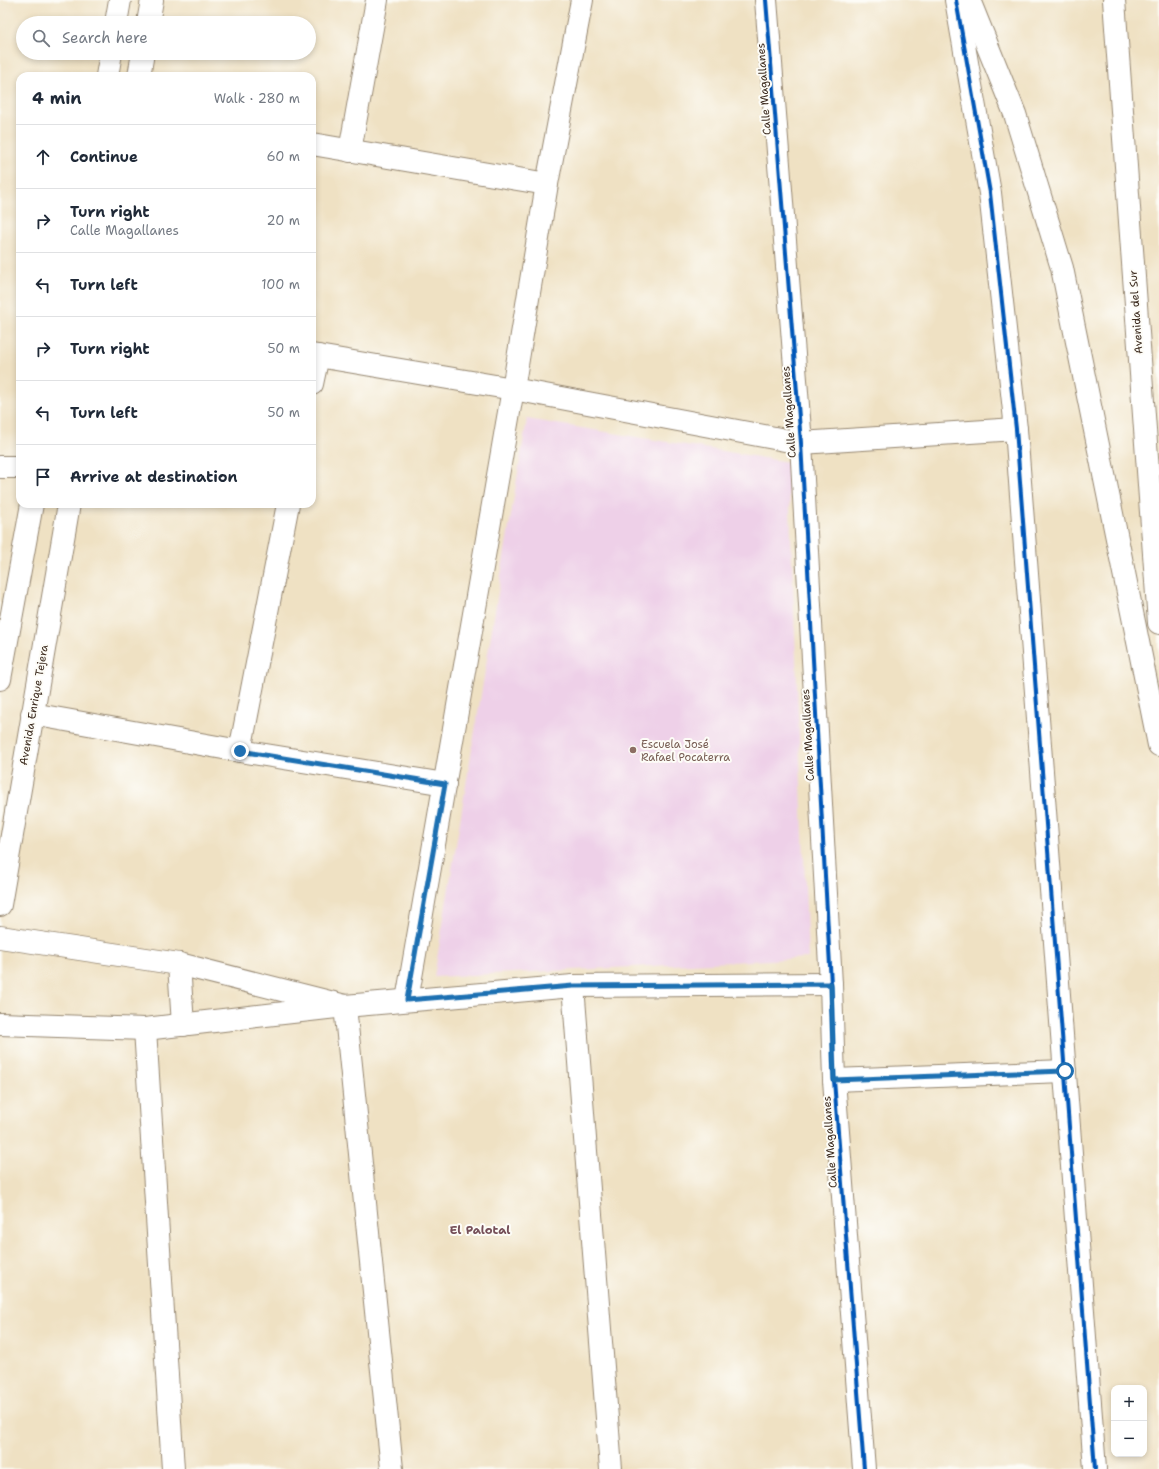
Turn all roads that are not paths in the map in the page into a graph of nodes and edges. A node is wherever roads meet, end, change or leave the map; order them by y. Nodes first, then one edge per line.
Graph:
1 (120, 0) edge
2 (152, 0) edge
3 (377, 0) edge
4 (582, 0) edge
5 (766, 0) edge
6 (956, 0) edge
7 (969, 0) edge
8 (1114, 0) edge
9 (117, 16) edge
10 (149, 16) edge
11 (110, 60) edge
12 (142, 60) edge
13 (108, 72) edge
14 (140, 72) edge
15 (316, 145) edge
16 (350, 151) junction
17 (547, 184) junction
18 (316, 355) edge
19 (514, 388) junction
20 (1016, 429) junction
21 (800, 443) junction
22 (0, 467) edge
23 (16, 467) edge
24 (31, 508) edge
25 (68, 508) edge
26 (287, 508) edge
27 (1159, 623) edge
28 (0, 679) edge
29 (32, 714) junction
30 (1159, 745) edge
31 (240, 751) junction
32 (445, 784) junction
33 (5, 850) edge
34 (0, 905) edge
35 (0, 937) edge
36 (179, 964) junction
37 (831, 984) junction
38 (573, 986) junction
39 (407, 1000) junction
40 (345, 1006) junction
41 (0, 1024) edge
42 (182, 1025) junction
43 (145, 1029) junction
44 (1065, 1071) junction
45 (834, 1080) junction
46 (173, 1469) edge
47 (392, 1469) edge
48 (612, 1469) edge
49 (864, 1469) edge
50 (1095, 1469) edge

1 - 9 main road
2 - 10 main road
3 - 16 main road
4 - 17 main road
5 - 21 main road, Calle Magallanes
6 - 20 main road
7 - 30 main road
8 - 27 main road, Avenida del Sur
11 - 13 main road
12 - 14 main road
15 - 16 main road
16 - 17 main road
17 - 19 main road
18 - 19 main road
19 - 21 main road
19 - 32 main road
20 - 21 main road
20 - 44 main road
21 - 37 main road, Calle Magallanes
22 - 23 main road
24 - 28 main road
25 - 29 main road, Avenida Enrique Tejera
26 - 31 main road
29 - 31 main road
29 - 33 main road, Avenida Enrique Tejera
31 - 32 main road
32 - 39 main road
33 - 34 main road, Avenida Enrique Tejera
35 - 36 main road
36 - 40 main road
36 - 42 main road
37 - 38 main road
37 - 45 main road, Calle Magallanes
38 - 39 main road
38 - 48 main road
39 - 40 main road
40 - 42 main road
40 - 47 main road
41 - 43 main road
42 - 43 main road
43 - 46 main road
44 - 45 main road
44 - 50 main road
45 - 49 main road, Calle Magallanes

